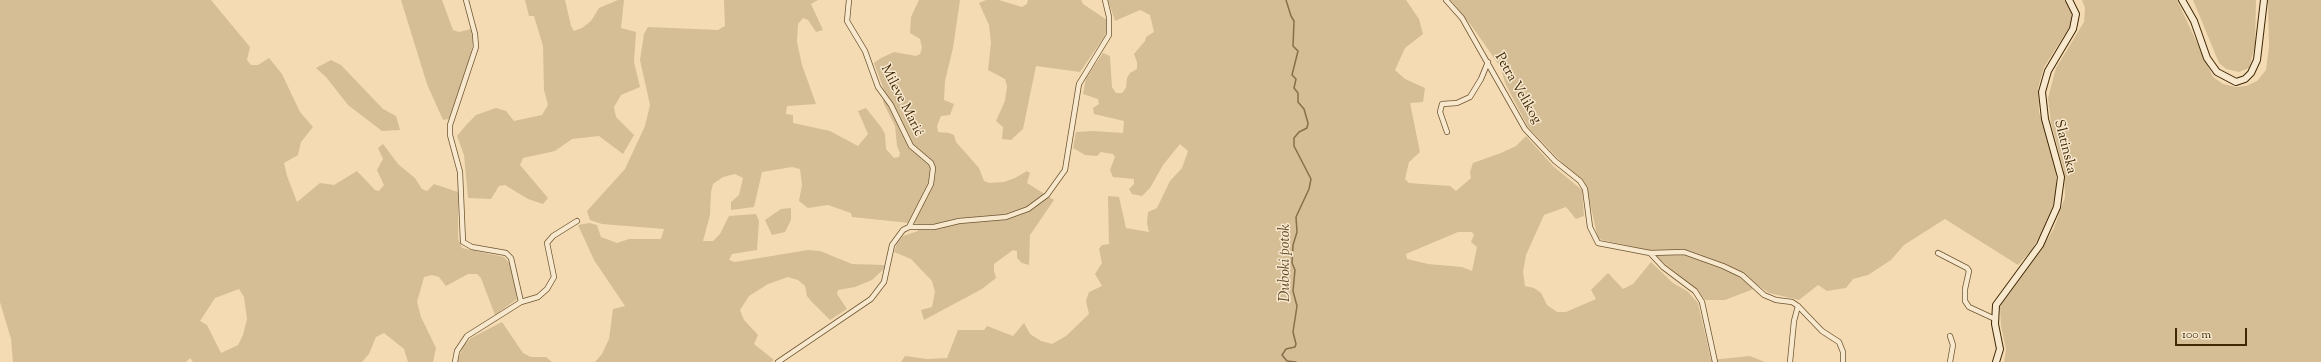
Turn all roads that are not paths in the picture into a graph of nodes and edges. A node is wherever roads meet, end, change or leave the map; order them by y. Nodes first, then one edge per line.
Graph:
1 (466, 0) edge
2 (849, 0) edge
3 (1105, 0) edge
4 (1446, 0) edge
5 (2069, 0) edge
6 (2182, 0) edge
7 (2264, 0) edge
8 (1488, 62) junction
9 (1447, 132) dead end
10 (577, 221) dead end
11 (909, 227) junction
12 (1650, 253) junction
13 (1938, 253) dead end
14 (521, 302) junction
15 (1798, 306) junction
16 (1995, 319) junction
17 (1950, 336) dead end
18 (455, 362) edge
19 (778, 362) edge
20 (1715, 362) edge
21 (1790, 362) edge
22 (1843, 362) edge
23 (1950, 362) edge
24 (1996, 362) edge

1 - 14 street
2 - 11 street, Mileve Marić
3 - 11 street
4 - 8 street, Petra Velikog
5 - 16 street, Slatinska
6 - 7 street
8 - 9 street
8 - 12 street, Petra Velikog
10 - 14 street
11 - 19 street
12 - 15 street, Petra Velikog
12 - 20 street
13 - 16 street
14 - 18 street
15 - 21 street
15 - 22 street, Petra Velikog
16 - 24 street, Slatinska
17 - 23 street

